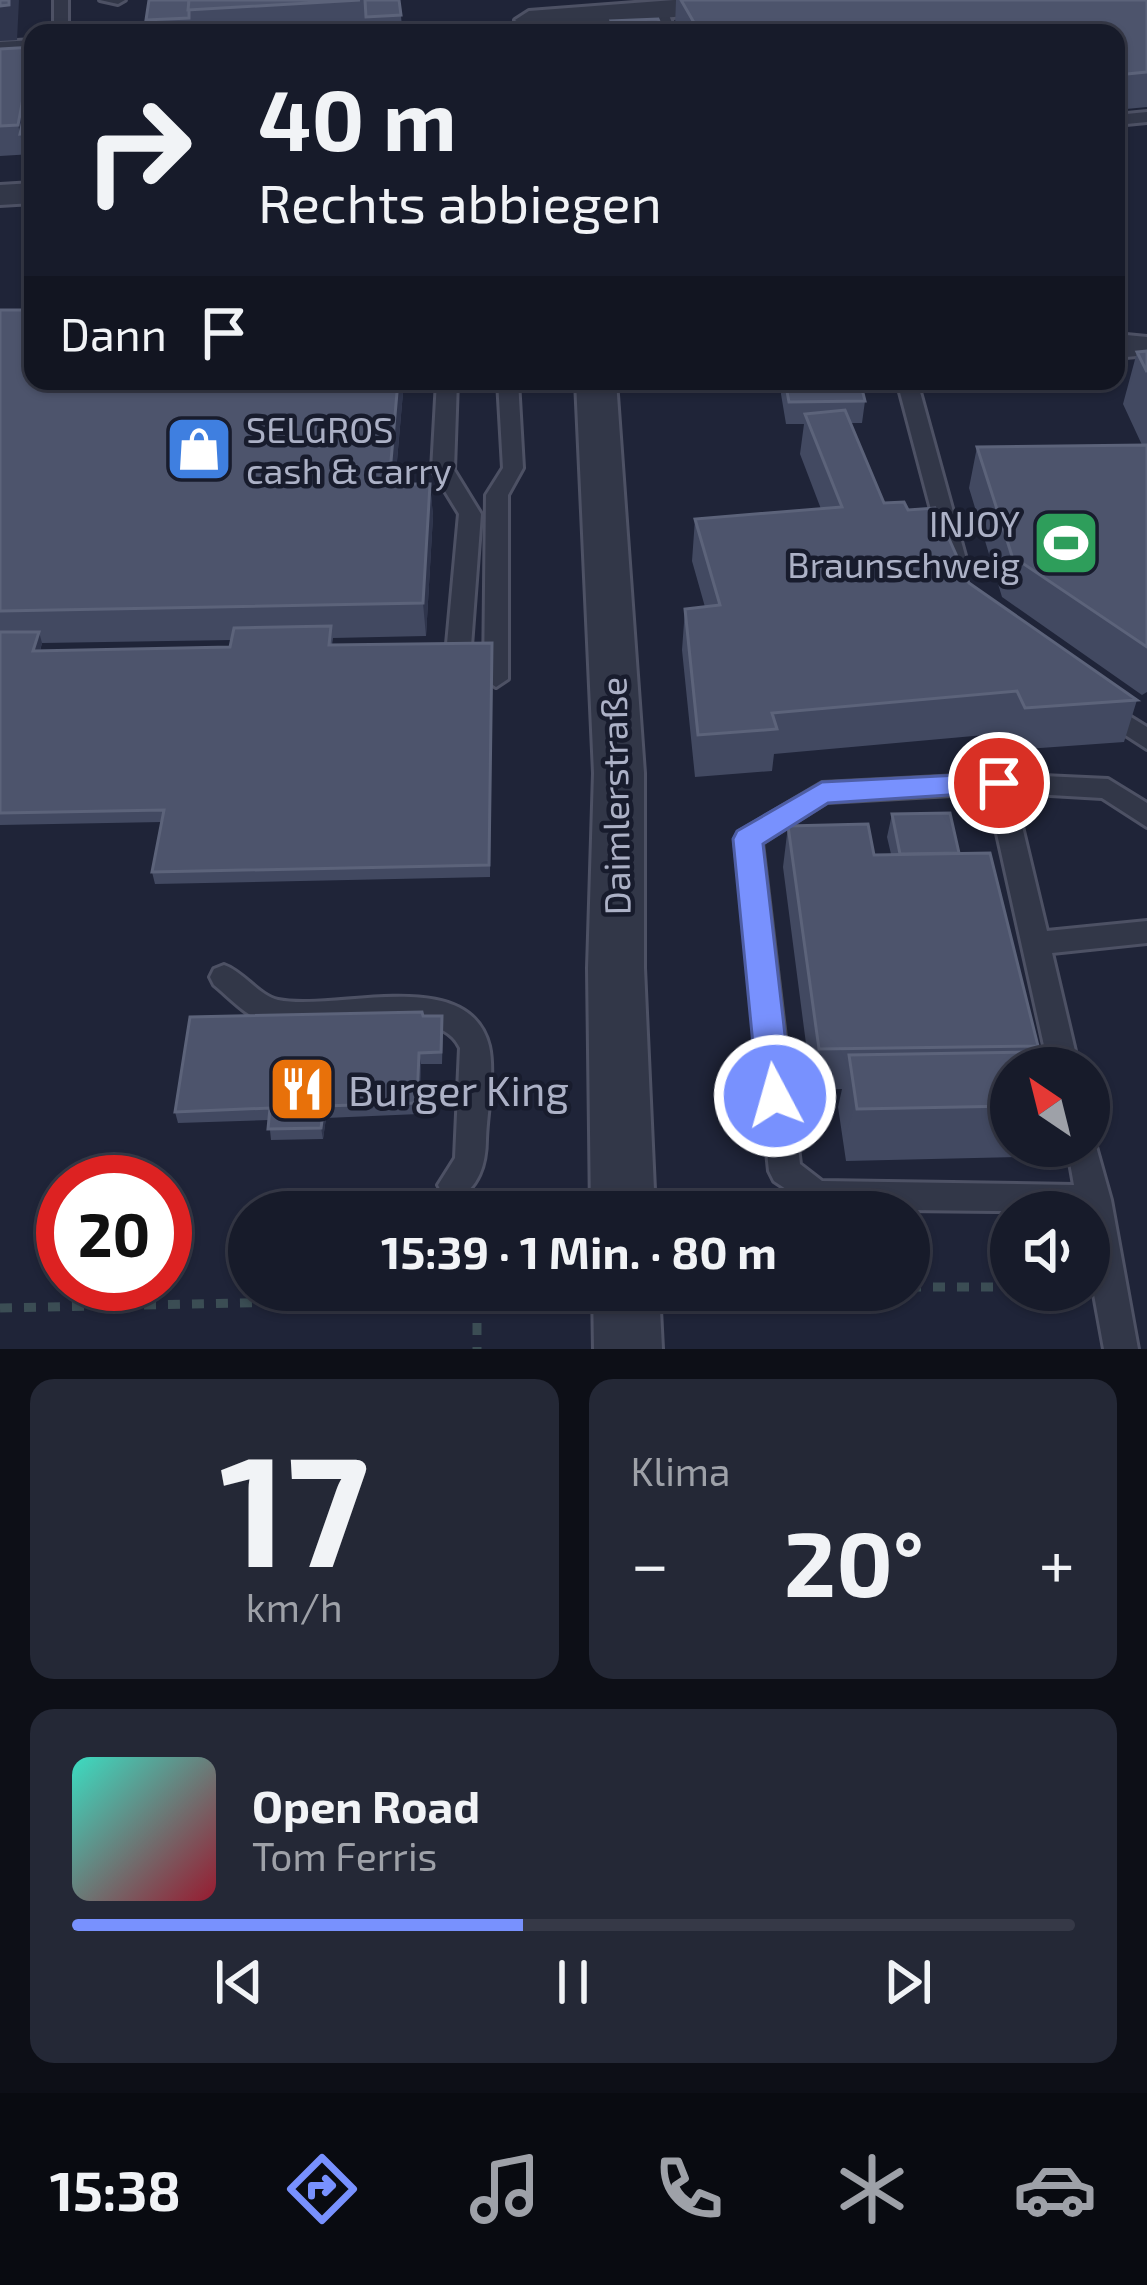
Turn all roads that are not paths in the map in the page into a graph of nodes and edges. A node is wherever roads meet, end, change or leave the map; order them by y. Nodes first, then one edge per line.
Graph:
1 (107, 0) edge
2 (118, 0) edge
3 (782, 0) edge
4 (528, 18) edge
5 (665, 21) edge
6 (447, 390) edge
7 (509, 390) edge
8 (597, 390) edge
9 (909, 390) edge
10 (966, 594) edge
11 (496, 679) edge
12 (426, 681) edge
13 (1084, 695) edge
14 (1147, 740) edge
15 (999, 783) junction
16 (1147, 817) edge
17 (1147, 932) edge
18 (1034, 943) junction
19 (224, 977) dead end
20 (1059, 1047) edge
21 (454, 1185) dead end
22 (622, 1191) edge
23 (990, 1198) edge
24 (1110, 1289) edge
25 (1120, 1349) edge

1 - 2 lane
3 - 5 street
4 - 5 street
6 - 12 lane
7 - 11 lane
8 - 22 street, Daimlerstraße
9 - 10 lane
13 - 14 lane
15 - 16 lane
15 - 18 lane
15 - 23 lane
17 - 18 lane
18 - 20 lane
19 - 21 lane
24 - 25 lane

